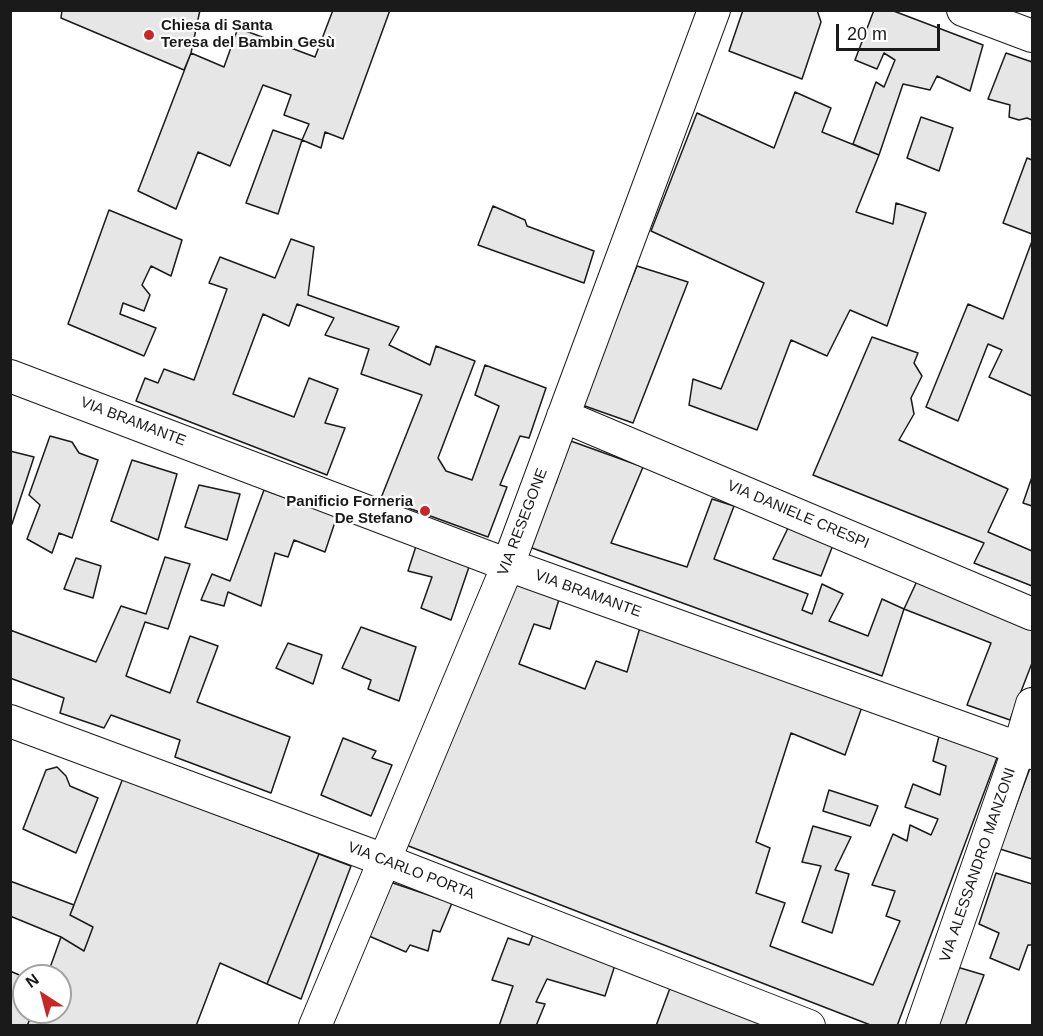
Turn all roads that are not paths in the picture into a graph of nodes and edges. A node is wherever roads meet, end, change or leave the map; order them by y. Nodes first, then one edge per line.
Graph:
1 (714, 10) edge
2 (963, 10) edge
3 (1032, 36) edge
4 (10, 376) edge
5 (563, 416) junction
6 (508, 565) junction
7 (1032, 614) edge
8 (1032, 704) edge
9 (10, 721) edge
10 (1026, 751) edge
11 (384, 860) junction
12 (315, 1026) edge
13 (809, 1026) edge
14 (922, 1026) edge

1 - 5 street, VIA RESEGONE
2 - 3 street
4 - 6 street, VIA BRAMANTE
5 - 6 street, VIA RESEGONE
5 - 7 street, VIA DANIELE CRESPI
6 - 10 street, VIA BRAMANTE
6 - 11 street, VIA RESEGONE
8 - 10 street, VIA ALESSANDRO MANZONI
9 - 11 street, VIA CARLO PORTA
10 - 14 street, VIA ALESSANDRO MANZONI
11 - 12 street, VIA RESEGONE
11 - 13 street, VIA CARLO PORTA

